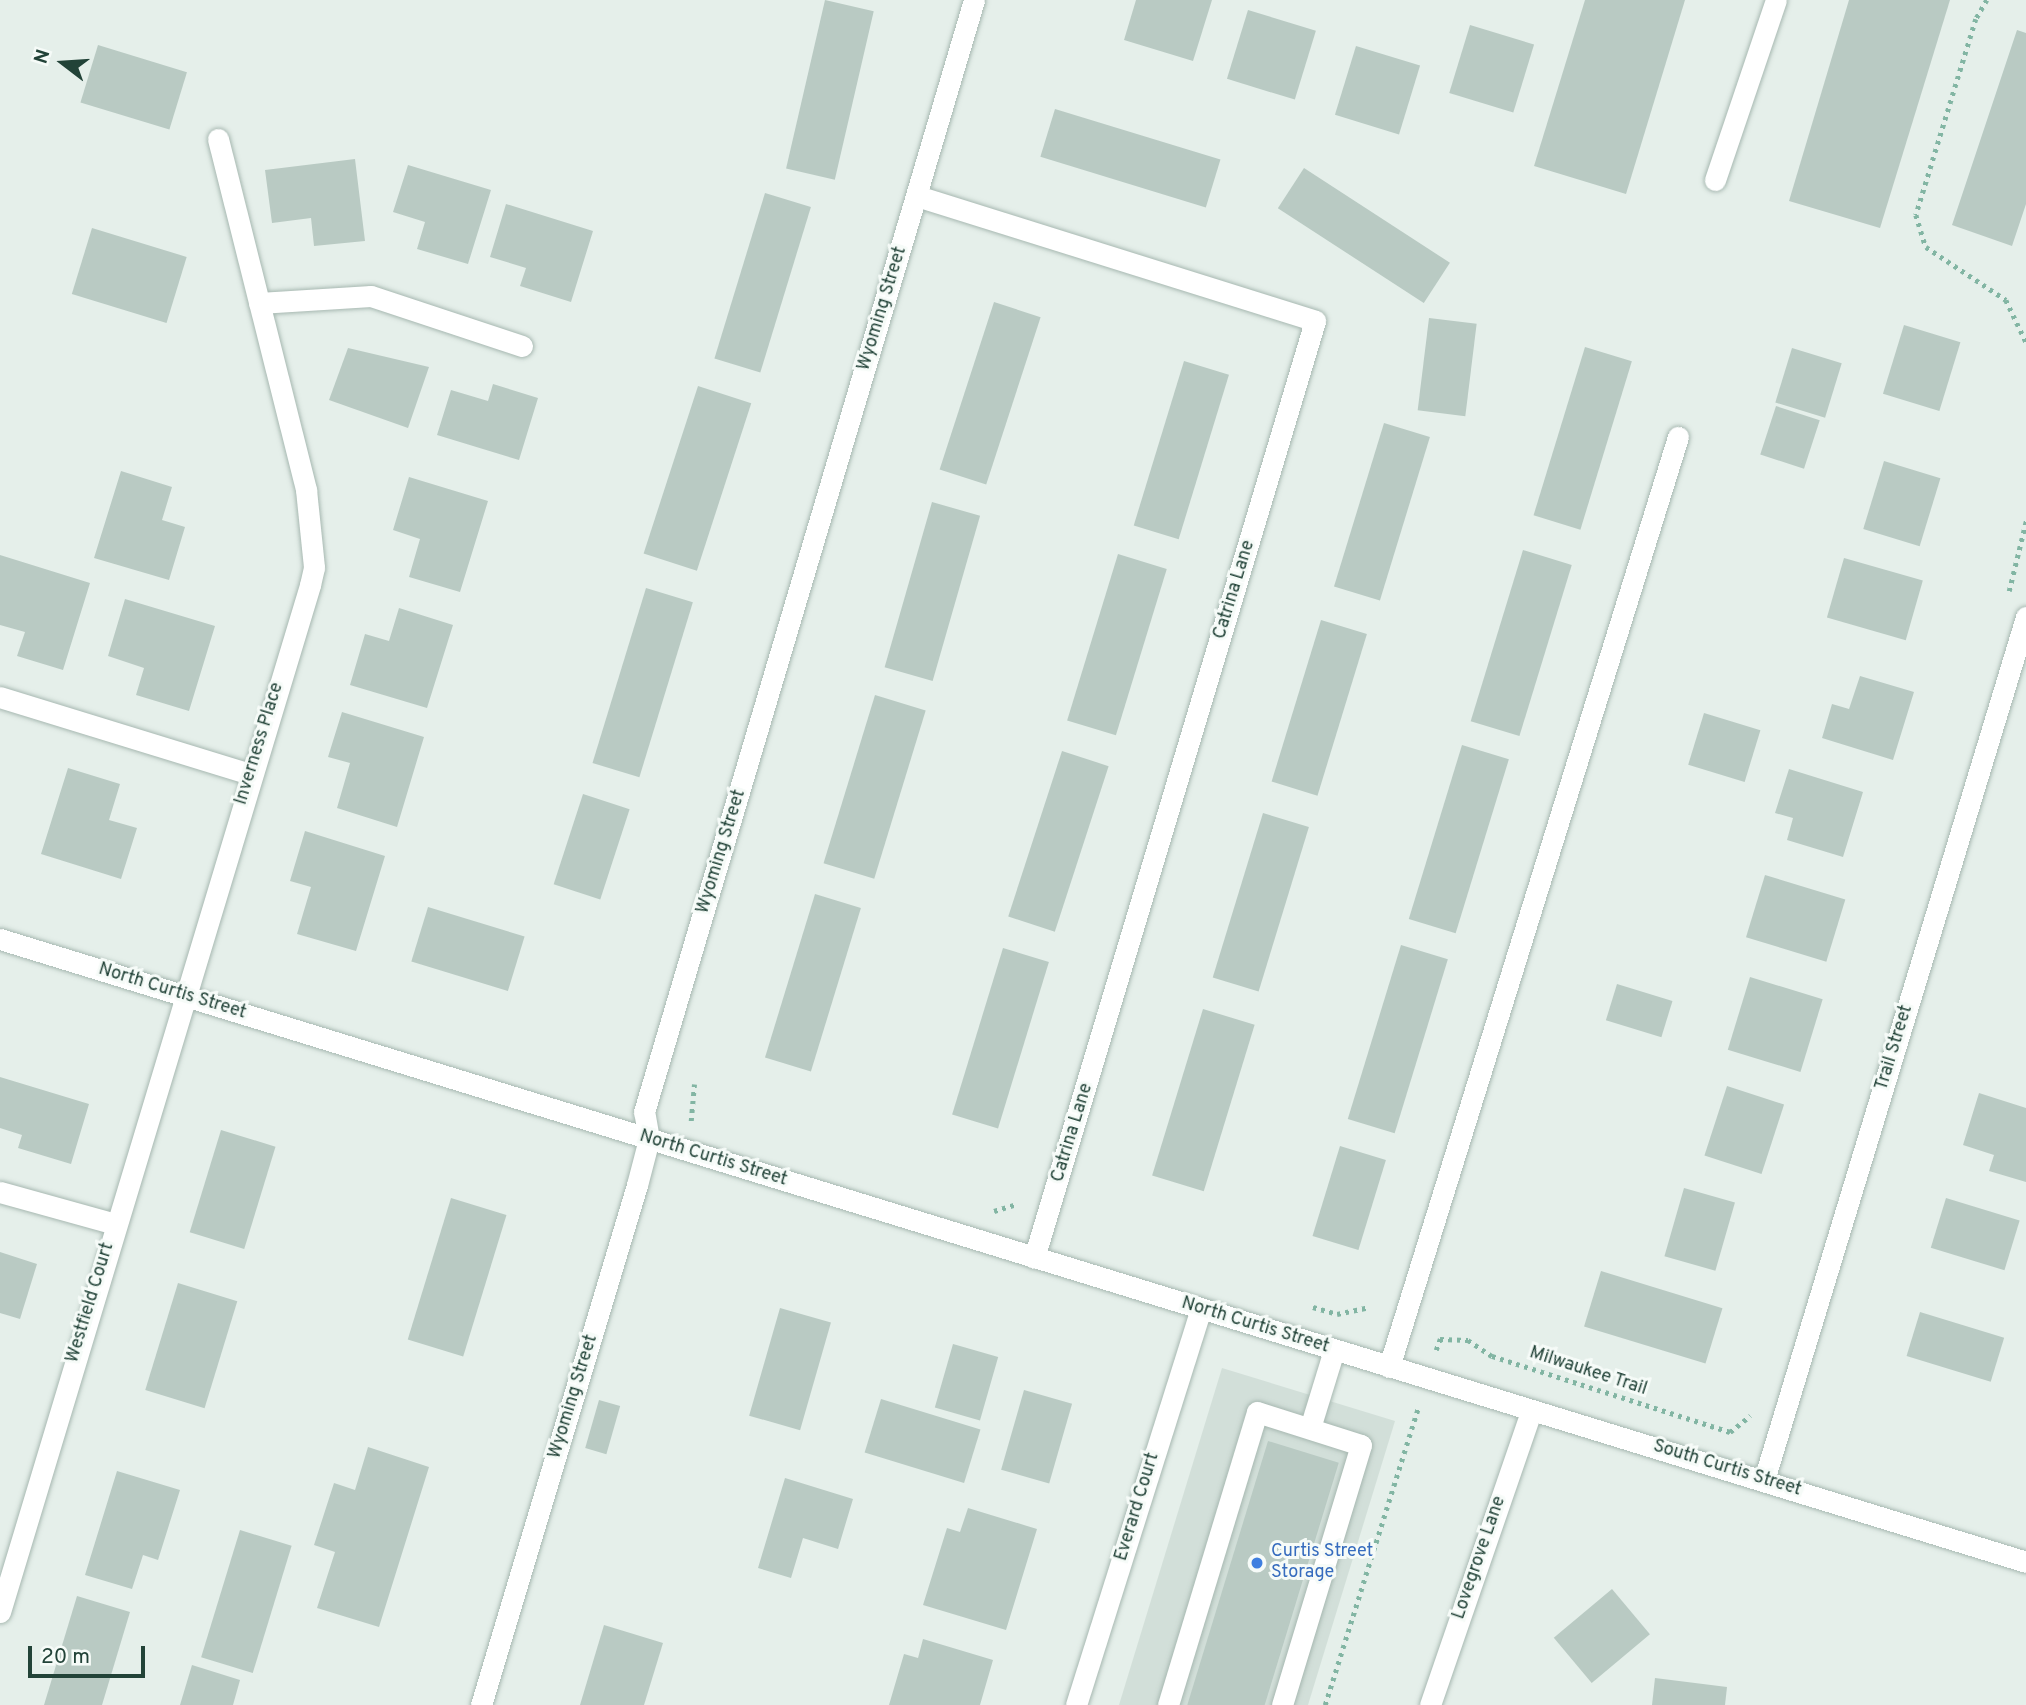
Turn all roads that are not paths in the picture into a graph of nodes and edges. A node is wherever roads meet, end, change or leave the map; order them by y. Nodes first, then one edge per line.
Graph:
1 (974, 0) edge
2 (1776, 0) edge
3 (218, 139) dead end
4 (1715, 180) dead end
5 (917, 196) junction
6 (259, 303) junction
7 (522, 346) dead end
8 (1678, 438) dead end
9 (2026, 617) edge
10 (0, 697) edge
11 (251, 774) junction
12 (0, 939) edge
13 (183, 995) junction
14 (649, 1139) junction
15 (0, 1192) edge
16 (115, 1224) junction
17 (1034, 1258) junction
18 (1200, 1309) junction
19 (1334, 1350) junction
20 (1389, 1367) junction
21 (1427, 1379) joint
22 (1531, 1410) junction
23 (1310, 1428) junction
24 (1764, 1480) junction
25 (2026, 1562) edge
26 (4, 1585) edge
27 (0, 1612) edge
28 (481, 1705) edge
29 (1076, 1705) edge
30 (1168, 1705) edge
31 (1282, 1705) edge
32 (1430, 1705) edge

1 - 5 street, Wyoming Street
2 - 4 street
3 - 6 street, Inverness Place
5 - 14 street, Wyoming Street
5 - 17 street, Catrina Lane
6 - 7 street
6 - 11 street, Inverness Place
8 - 20 street
9 - 24 street, Trail Street
10 - 11 street
11 - 13 street, Inverness Place
12 - 13 street, North Curtis Street
13 - 14 street, North Curtis Street
13 - 16 street, Westfield Court
14 - 17 street, North Curtis Street
14 - 28 street, Wyoming Street
15 - 16 street
16 - 26 street, Westfield Court
17 - 18 street, North Curtis Street
18 - 19 street, North Curtis Street
18 - 29 street, Everard Court
19 - 20 street, North Curtis Street
19 - 23 street
20 - 21 street, North Curtis Street
21 - 22 street, South Curtis Street
22 - 24 street, South Curtis Street
22 - 32 street, Lovegrove Lane
23 - 30 street
23 - 31 street
24 - 25 street, South Curtis Street
26 - 27 street, Westfield Court

